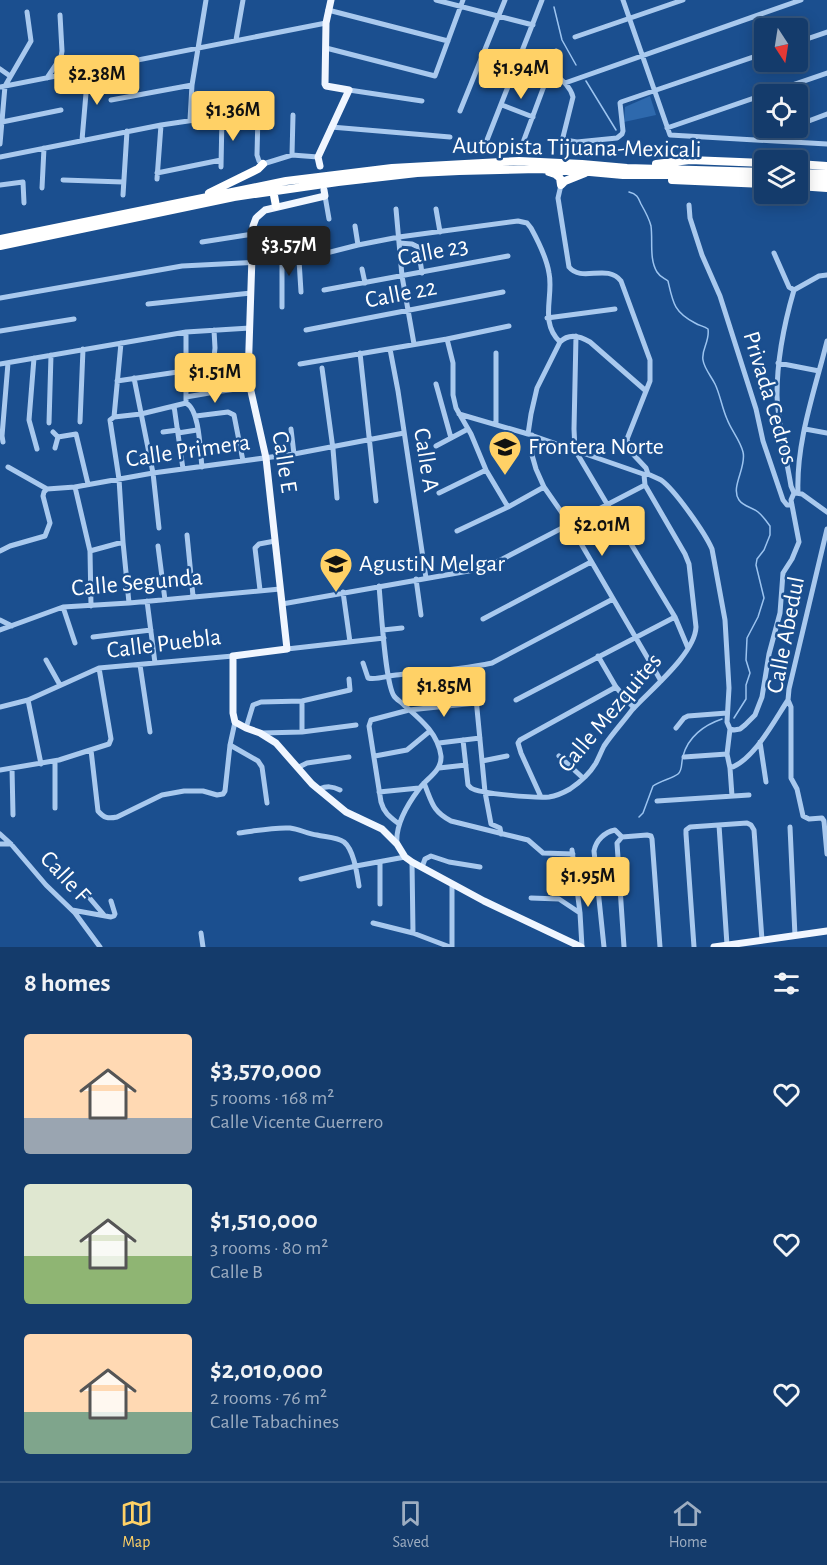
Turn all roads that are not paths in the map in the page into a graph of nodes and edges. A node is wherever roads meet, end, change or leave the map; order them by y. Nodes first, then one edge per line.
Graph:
1 (206, 0) edge
2 (243, 0) edge
3 (331, 0) edge
4 (436, 0) edge
5 (463, 0) edge
6 (505, 0) edge
7 (542, 0) edge
8 (623, 0) edge
9 (683, 0) edge
10 (801, 0) edge
11 (461, 7) junction
12 (328, 10) junction
13 (27, 12) dead end
14 (60, 15) dead end
15 (499, 16) junction
16 (629, 19) junction
17 (326, 23) junction
18 (533, 25) junction
19 (827, 32) edge
20 (575, 37) dead end
21 (808, 39) edge
22 (236, 40) junction
23 (448, 41) junction
24 (198, 48) junction
25 (326, 48) junction
26 (556, 51) dead end
27 (642, 55) junction
28 (754, 57) edge
29 (0, 69) edge
30 (88, 70) junction
31 (550, 70) junction
32 (827, 73) edge
33 (10, 76) junction
34 (47, 78) junction
35 (565, 83) junction
36 (192, 85) junction
37 (2, 86) edge
38 (349, 90) junction
39 (654, 91) junction
40 (111, 100) dead end
41 (422, 101) dead end
42 (502, 105) junction
43 (61, 110) dead end
44 (460, 111) dead end
45 (827, 114) edge
46 (222, 115) junction
47 (292, 115) dead end
48 (533, 117) junction
49 (190, 120) junction
50 (808, 121) edge
51 (2, 122) junction
52 (160, 124) junction
53 (331, 128) junction
54 (667, 128) junction
55 (127, 131) junction
56 (450, 136) dead end
57 (760, 138) edge
58 (82, 140) junction
59 (487, 140) dead end
60 (754, 140) junction
61 (0, 144) edge
62 (827, 144) edge
63 (522, 145) dead end
64 (44, 148) junction
65 (292, 155) junction
66 (0, 157) edge
67 (318, 157) junction
68 (222, 160) junction
69 (261, 163) junction
70 (754, 163) edge
71 (808, 165) edge
72 (320, 166) dead end
73 (827, 166) edge
74 (221, 167) dead end
75 (538, 169) junction
76 (590, 172) junction
77 (625, 172) junction
78 (754, 172) edge
79 (808, 173) edge
80 (827, 174) edge
81 (754, 178) edge
82 (808, 179) edge
83 (63, 180) dead end
84 (827, 180) edge
85 (123, 182) junction
86 (754, 184) edge
87 (0, 185) edge
88 (561, 185) junction
89 (808, 187) edge
90 (42, 188) dead end
91 (827, 188) edge
92 (273, 190) junction
93 (325, 193) joint
94 (123, 195) dead end
95 (202, 197) junction
96 (24, 203) dead end
97 (689, 205) dead end
98 (276, 206) junction
99 (396, 209) dead end
100 (436, 209) dead end
101 (328, 219) dead end
102 (356, 226) dead end
103 (440, 232) junction
104 (253, 234) junction
105 (0, 239) edge
106 (399, 240) junction
107 (202, 242) dead end
108 (358, 245) junction
109 (0, 246) edge
110 (774, 253) dead end
111 (508, 256) dead end
112 (299, 260) junction
113 (282, 262) junction
114 (252, 263) junction
115 (362, 269) dead end
116 (422, 273) junction
117 (827, 274) edge
118 (402, 276) junction
119 (365, 283) junction
120 (324, 290) dead end
121 (794, 290) junction
122 (301, 292) dead end
123 (503, 292) dead end
124 (251, 293) junction
125 (0, 298) edge
126 (147, 304) dead end
127 (282, 307) dead end
128 (615, 309) dead end
129 (408, 311) junction
130 (548, 318) junction
131 (74, 319) dead end
132 (509, 326) dead end
133 (250, 328) junction
134 (214, 330) junction
135 (306, 330) dead end
136 (0, 331) edge
137 (186, 332) junction
138 (576, 336) junction
139 (447, 339) junction
140 (827, 340) edge
141 (560, 342) junction
142 (121, 343) junction
143 (414, 344) junction
144 (83, 349) junction
145 (390, 349) junction
146 (360, 353) junction
147 (496, 353) dead end
148 (51, 355) junction
149 (34, 358) junction
150 (8, 363) junction
151 (778, 363) junction
152 (0, 364) edge
153 (300, 364) dead end
154 (212, 367) junction
155 (322, 368) dead end
156 (186, 371) junction
157 (819, 371) junction
158 (134, 378) junction
159 (117, 381) junction
160 (436, 384) dead end
161 (249, 387) junction
162 (646, 391) junction
163 (215, 392) junction
164 (186, 400) junction
165 (174, 406) junction
166 (141, 414) junction
167 (459, 414) junction
168 (196, 416) junction
169 (112, 418) junction
170 (80, 422) dead end
171 (49, 423) dead end
172 (496, 424) junction
173 (291, 429) dead end
174 (468, 429) junction
175 (805, 429) junction
176 (197, 430) junction
177 (178, 431) junction
178 (53, 432) dead end
179 (163, 432) dead end
180 (404, 433) junction
181 (530, 434) junction
182 (827, 434) edge
183 (58, 437) junction
184 (451, 438) junction
185 (369, 440) junction
186 (3, 442) dead end
187 (436, 446) dead end
188 (333, 447) junction
189 (36, 448) dead end
190 (55, 448) dead end
191 (575, 450) junction
192 (294, 454) junction
193 (266, 458) junction
194 (243, 461) junction
195 (8, 466) dead end
196 (202, 466) junction
197 (183, 469) junction
198 (486, 470) junction
199 (153, 473) junction
200 (646, 474) junction
201 (119, 479) junction
202 (88, 484) junction
203 (645, 485) junction
204 (75, 487) junction
205 (544, 487) junction
206 (47, 489) junction
207 (439, 493) dead end
208 (796, 493) junction
209 (337, 498) dead end
210 (376, 501) dead end
211 (607, 504) junction
212 (792, 505) junction
213 (508, 507) junction
214 (827, 512) edge
215 (569, 523) junction
216 (159, 528) dead end
217 (827, 529) edge
218 (458, 531) dead end
219 (187, 535) dead end
220 (123, 542) junction
221 (275, 542) junction
222 (158, 546) dead end
223 (90, 550) junction
224 (0, 551) edge
225 (591, 562) junction
226 (426, 578) junction
227 (416, 579) junction
228 (379, 586) junction
229 (280, 589) junction
230 (260, 590) junction
231 (343, 592) junction
232 (193, 596) junction
233 (613, 599) junction
234 (165, 600) junction
235 (147, 601) junction
236 (129, 603) junction
237 (282, 604) junction
238 (91, 606) junction
239 (63, 607) junction
240 (421, 615) dead end
241 (675, 617) junction
242 (483, 619) dead end
243 (0, 621) edge
244 (12, 626) junction
245 (402, 628) dead end
246 (0, 630) edge
247 (151, 630) junction
248 (383, 630) junction
249 (93, 637) dead end
250 (636, 637) junction
251 (384, 638) junction
252 (350, 642) junction
253 (75, 644) dead end
254 (688, 648) junction
255 (287, 649) junction
256 (233, 656) junction
257 (598, 656) junction
258 (46, 660) dead end
259 (155, 663) junction
260 (363, 663) dead end
261 (140, 665) junction
262 (473, 667) junction
263 (99, 668) junction
264 (388, 676) junction
265 (349, 679) dead end
266 (661, 681) junction
267 (60, 685) junction
268 (615, 687) junction
269 (516, 699) dead end
270 (28, 700) junction
271 (302, 700) junction
272 (788, 700) junction
273 (476, 703) junction
274 (0, 707) edge
275 (634, 708) junction
276 (410, 710) junction
277 (727, 713) junction
278 (235, 722) junction
279 (356, 725) dead end
280 (246, 728) junction
281 (676, 728) dead end
282 (730, 729) junction
283 (430, 730) junction
284 (150, 732) dead end
285 (302, 732) junction
286 (260, 733) junction
287 (480, 738) junction
288 (463, 740) junction
289 (760, 742) junction
290 (439, 743) junction
291 (230, 745) junction
292 (91, 750) junction
293 (726, 754) junction
294 (375, 756) junction
295 (507, 756) dead end
296 (559, 756) dead end
297 (349, 757) dead end
298 (684, 757) dead end
299 (482, 760) junction
300 (55, 761) junction
301 (41, 764) junction
302 (466, 765) junction
303 (12, 768) junction
304 (297, 768) junction
305 (439, 768) junction
306 (730, 768) junction
307 (0, 770) edge
308 (583, 778) junction
309 (766, 782) dead end
310 (424, 783) junction
311 (419, 788) junction
312 (319, 789) junction
313 (340, 790) dead end
314 (380, 792) junction
315 (485, 792) junction
316 (749, 795) dead end
317 (732, 796) junction
318 (541, 797) junction
319 (657, 801) dead end
320 (267, 803) dead end
321 (55, 808) dead end
322 (14, 815) dead end
323 (399, 824) junction
324 (719, 825) junction
325 (790, 826) dead end
326 (239, 833) dead end
327 (0, 834) edge
328 (501, 834) junction
329 (620, 838) junction
330 (0, 844) edge
331 (10, 844) junction
332 (397, 844) junction
333 (827, 854) edge
334 (405, 857) junction
335 (380, 862) junction
336 (412, 862) junction
337 (356, 866) junction
338 (422, 867) junction
339 (480, 867) dead end
340 (596, 867) junction
341 (575, 871) junction
342 (301, 879) dead end
343 (452, 884) junction
344 (359, 886) dead end
345 (87, 896) dead end
346 (531, 898) dead end
347 (111, 901) dead end
348 (380, 904) dead end
349 (72, 910) junction
350 (580, 913) junction
351 (104, 915) junction
352 (373, 923) dead end
353 (827, 931) edge
354 (201, 933) dead end
355 (413, 933) junction
356 (795, 936) junction
357 (762, 940) junction
358 (727, 945) junction
359 (100, 947) edge
360 (203, 947) edge
361 (451, 947) edge
362 (582, 947) edge
363 (604, 947) edge
364 (624, 947) edge
365 (660, 947) edge
366 (694, 947) edge
367 (714, 947) edge

1 - 24 street
2 - 22 street
3 - 12 main road
4 - 11 street
5 - 11 street
6 - 15 street
7 - 18 street
8 - 16 street
9 - 16 street
10 - 27 street
11 - 15 street
11 - 23 street
12 - 17 main road
12 - 23 street
13 - 33 street
14 - 34 street
15 - 18 street
15 - 44 street
16 - 20 street
16 - 27 street
17 - 22 street
17 - 25 main road
18 - 42 street
19 - 21 street
22 - 24 street
23 - 25 street
24 - 30 street
24 - 36 street
25 - 38 main road
26 - 31 street
27 - 35 street
27 - 39 street
28 - 39 street
29 - 33 street
30 - 34 street
30 - 58 street
31 - 35 street
31 - 48 street
32 - 54 street
33 - 37 street
34 - 37 street
35 - 39 street
36 - 40 street
36 - 49 street
37 - 51 street
38 - 41 street
38 - 53 main road
39 - 54 street
42 - 48 street
42 - 59 street
43 - 51 street
45 - 50 street
46 - 49 street
46 - 68 street
46 - 69 street
47 - 65 street
48 - 63 street
49 - 52 street
51 - 61 street
52 - 55 street
52 - 68 street
53 - 56 street
53 - 67 main road
54 - 60 street
55 - 58 street
55 - 85 street
57 - 60 street
58 - 64 street
60 - 62 street
64 - 66 street
64 - 90 street
65 - 67 street
65 - 69 street
67 - 72 main road
68 - 74 street
69 - 95 highway
70 - 77 highway
71 - 73 highway
75 - 76 highway, Autopista Tijuana-Mexicali
75 - 88 highway
75 - 92 highway, Autopista Tijuana-Mexicali
76 - 77 highway, Autopista Tijuana-Mexicali
76 - 88 highway
77 - 78 highway, Autopista Tijuana-Mexicali
77 - 81 highway, Autopista Tijuana-Mexicali
77 - 86 highway
77 - 95 highway, Autopista Tijuana-Mexicali
79 - 80 highway
82 - 84 highway
83 - 85 street
85 - 94 street
87 - 96 street
88 - 162 street
89 - 91 highway
92 - 98 highway
92 - 109 highway, Autopista Tijuana-Mexicali
93 - 98 main road, Calle E
93 - 101 street
95 - 105 highway, Autopista Tijuana-Mexicali
97 - 212 street, Privada Cedros
98 - 104 main road, Calle E
99 - 106 street
100 - 103 street
102 - 108 street
103 - 106 street
103 - 130 street
104 - 107 street
104 - 114 main road, Calle E
106 - 108 street
106 - 116 street
106 - 118 street
108 - 112 street
110 - 121 street
111 - 116 street, Calle 23
112 - 113 street
112 - 122 street
113 - 114 street
113 - 127 street
114 - 124 main road, Calle E
114 - 125 street
115 - 119 street
116 - 118 street, Calle 23
117 - 121 street
118 - 119 street, Calle 23
118 - 129 street
119 - 120 street, Calle 23
121 - 151 street
123 - 129 street, Calle 22
124 - 126 street
124 - 133 main road, Calle E
128 - 130 street
129 - 135 street, Calle 22
129 - 143 street
130 - 141 street
131 - 136 street
132 - 139 street
133 - 134 street
133 - 161 main road, Calle E
134 - 137 street
134 - 154 street
137 - 142 street
137 - 156 street
138 - 141 street
138 - 162 street
138 - 191 street
139 - 143 street
139 - 167 street
140 - 157 street
141 - 181 street
142 - 144 street
142 - 159 street
143 - 145 street
144 - 148 street
144 - 170 street
145 - 146 street
145 - 180 street, Calle A
146 - 153 street
146 - 185 street
147 - 172 street
148 - 149 street
148 - 171 street
149 - 150 street
149 - 189 street
150 - 152 street
150 - 186 street
151 - 157 street
151 - 208 street
154 - 156 street
154 - 163 street
155 - 188 street
156 - 158 street
156 - 164 street
157 - 175 street
158 - 159 street
158 - 166 street
159 - 169 street
160 - 184 street
161 - 163 street
161 - 193 main road, Calle E
162 - 200 street
163 - 164 street
164 - 165 street
164 - 168 street
165 - 166 street
165 - 177 street
166 - 169 street
166 - 199 street
167 - 172 street
167 - 174 street
168 - 176 street
168 - 194 street
169 - 201 street
172 - 181 street
173 - 192 street
174 - 184 street
174 - 198 street
175 - 182 street
175 - 208 street
176 - 177 street
176 - 196 street
177 - 179 street
177 - 197 street
178 - 183 street
180 - 185 street, Calle Primera
180 - 226 street, Calle A
181 - 191 street
181 - 205 street
183 - 190 street
183 - 202 street
184 - 187 street
185 - 188 street, Calle Primera
185 - 210 street
188 - 192 street, Calle Primera
188 - 209 street
191 - 200 street
191 - 211 street
192 - 193 street, Calle Primera
193 - 194 street, Calle Primera
193 - 221 main road, Calle E
194 - 196 street, Calle Primera
195 - 206 street
196 - 197 street, Calle Primera
197 - 199 street, Calle Primera
198 - 207 street
198 - 213 street
199 - 201 street, Calle Primera
199 - 216 street
200 - 203 street
200 - 277 street
201 - 202 street, Calle Primera
201 - 220 street
202 - 204 street, Calle Primera
203 - 211 street
203 - 254 street, Calle Mezquites
204 - 206 street, Calle Primera
204 - 223 street
205 - 213 street
205 - 215 street
206 - 224 street
208 - 212 street
208 - 214 street
211 - 215 street
211 - 241 street
212 - 282 street
213 - 218 street
215 - 225 street
215 - 226 street
217 - 272 street, Calle Abedul
219 - 232 street
220 - 223 street
220 - 236 street
221 - 229 main road, Calle E
221 - 230 street
222 - 234 street
223 - 238 street
225 - 233 street
225 - 242 street
226 - 227 street
227 - 228 street
227 - 240 street
228 - 231 street
228 - 248 street
229 - 230 street, Calle Segunda
229 - 237 main road, Calle E
230 - 232 street, Calle Segunda
231 - 237 street
231 - 252 street
232 - 234 street, Calle Segunda
233 - 250 street
233 - 262 street
234 - 235 street, Calle Segunda
235 - 236 street, Calle Segunda
235 - 247 street
236 - 238 street, Calle Segunda
237 - 255 main road, Calle E
238 - 239 street, Calle Segunda
239 - 244 street, Calle Segunda
239 - 253 street
241 - 250 street
241 - 254 street
243 - 244 street
244 - 246 street, Calle Segunda
245 - 248 street
247 - 249 street
247 - 259 street
248 - 251 street
250 - 257 street
250 - 266 street
251 - 252 street, Calle Puebla
251 - 264 street
252 - 255 street, Calle Puebla
254 - 266 street, Calle Mezquites
255 - 256 main road, Calle Puebla
256 - 259 street, Calle Puebla
256 - 278 main road
257 - 268 street
257 - 269 street
258 - 267 street
259 - 261 street, Calle Puebla
260 - 264 street
261 - 263 street, Calle Puebla
261 - 284 street
262 - 264 street
262 - 273 street
263 - 267 street
263 - 292 street, Calle Puebla
264 - 276 street
265 - 271 street
266 - 275 street, Calle Mezquites
267 - 270 street
268 - 275 street
268 - 318 street
270 - 274 street
270 - 301 street
271 - 280 street
271 - 285 street
272 - 289 street
272 - 333 street, Calle Abedul
273 - 276 street
273 - 287 street
275 - 308 street, Calle Mezquites
276 - 283 street
276 - 294 street
277 - 281 street
277 - 282 street
278 - 280 main road
278 - 291 street
279 - 285 street
280 - 286 main road
282 - 293 street
283 - 290 street
283 - 294 street
285 - 286 street
286 - 304 main road
287 - 288 street
287 - 299 street
288 - 290 street
288 - 302 street
289 - 306 street
289 - 309 street
290 - 305 street
291 - 292 street
291 - 320 street
292 - 300 street, Calle Puebla
293 - 298 street
293 - 306 street
294 - 314 street
295 - 299 street
296 - 308 street
297 - 304 street
299 - 315 street
300 - 301 street, Calle Puebla
300 - 321 street
301 - 303 street, Calle Puebla
302 - 305 street
302 - 315 street, Calle Mezquites
303 - 307 street, Calle Puebla
303 - 322 street
304 - 312 main road
305 - 310 street
306 - 317 street
308 - 318 street, Calle Mezquites
310 - 311 street
310 - 328 street
311 - 314 street
311 - 323 street
312 - 313 street
312 - 332 main road
314 - 323 street
315 - 318 street, Calle Mezquites
315 - 328 street
316 - 317 street
317 - 319 street
323 - 332 street
324 - 357 street
324 - 358 street
324 - 366 street
325 - 356 street
326 - 337 street
327 - 331 street, Calle F
328 - 341 street
329 - 340 street
329 - 364 street
329 - 365 street
330 - 331 street
331 - 349 street, Calle F
332 - 334 main road
334 - 335 street
334 - 336 main road
335 - 337 street
335 - 348 street
336 - 338 main road
336 - 355 street
337 - 342 street
337 - 344 street
338 - 339 street
338 - 343 main road
340 - 341 street
340 - 363 street
341 - 350 street
343 - 361 street
343 - 362 main road
345 - 351 street
346 - 350 street
347 - 351 street
349 - 351 street
349 - 359 street, Calle F
350 - 362 street
352 - 355 street
353 - 356 main road
354 - 360 street
355 - 361 street
356 - 357 main road
357 - 358 main road
358 - 367 main road

